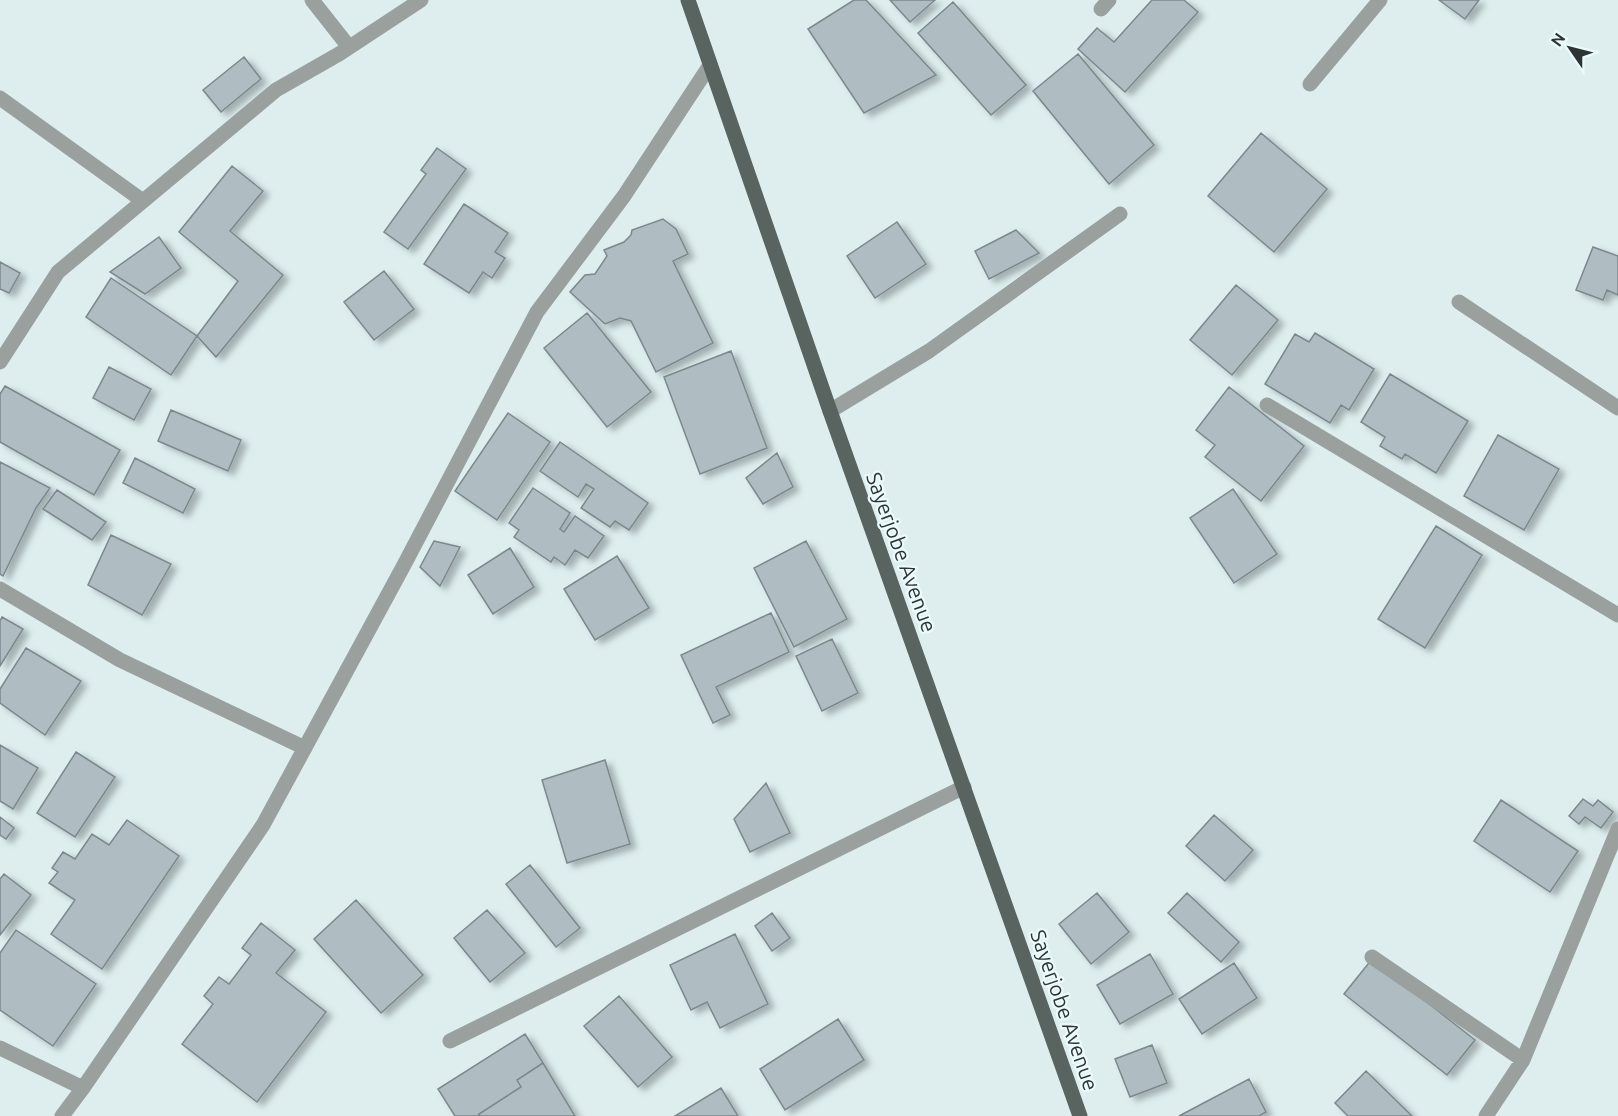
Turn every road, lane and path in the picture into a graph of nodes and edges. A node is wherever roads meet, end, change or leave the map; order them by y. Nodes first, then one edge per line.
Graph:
1 (312, 0) edge
2 (421, 0) edge
3 (688, 0) edge
4 (1380, 0) edge
5 (349, 47) junction
6 (710, 65) junction
7 (1310, 84) dead end
8 (0, 98) edge
9 (143, 201) junction
10 (1120, 214) dead end
11 (1459, 302) dead end
12 (0, 362) edge
13 (1268, 405) dead end
14 (1618, 408) edge
15 (830, 411) junction
16 (0, 589) edge
17 (1618, 615) edge
18 (304, 748) junction
19 (964, 787) junction
20 (1618, 829) edge
21 (1372, 957) dead end
22 (450, 1041) dead end
23 (0, 1048) edge
24 (1523, 1060) junction
25 (83, 1088) junction
26 (62, 1116) edge
27 (1080, 1116) edge
28 (1486, 1116) edge

1 - 5 street
2 - 5 street
3 - 6 main road, Sayerjobe Avenue
4 - 7 street
5 - 9 street
6 - 15 main road, Sayerjobe Avenue
6 - 18 street
8 - 9 street
9 - 12 street
10 - 15 street
11 - 14 street
13 - 17 street
15 - 19 main road, Sayerjobe Avenue
16 - 18 street
18 - 25 street
19 - 22 street
19 - 27 main road, Sayerjobe Avenue
20 - 24 street
21 - 24 street
23 - 25 street
24 - 28 street
25 - 26 street

